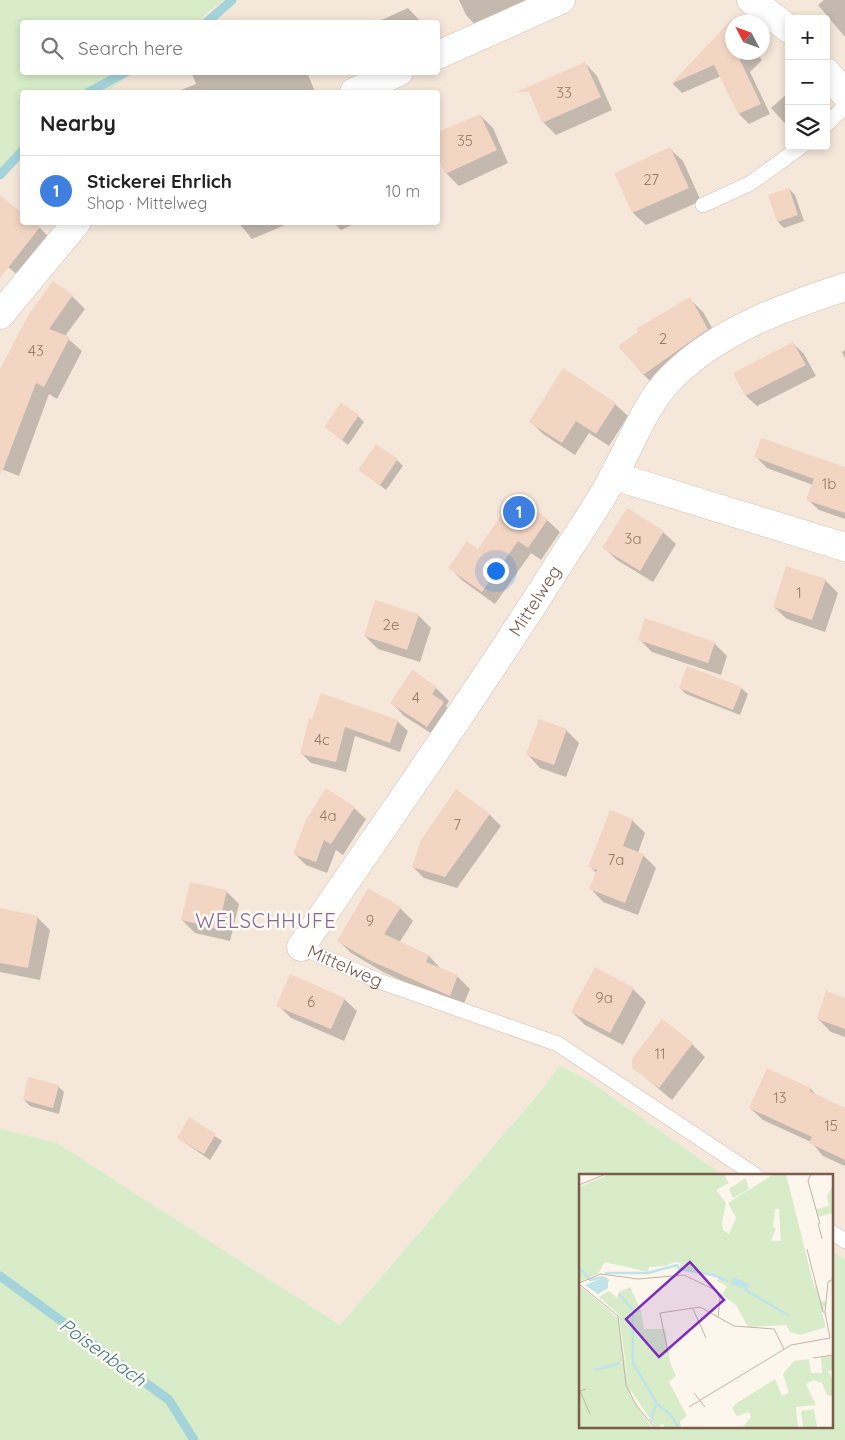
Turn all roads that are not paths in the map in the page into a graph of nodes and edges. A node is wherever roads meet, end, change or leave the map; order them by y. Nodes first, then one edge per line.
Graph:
1 (561, 0) edge
2 (751, 0) edge
3 (785, 26) edge
4 (440, 54) edge
5 (392, 75) edge
6 (830, 77) edge
7 (358, 90) edge
8 (845, 94) edge
9 (845, 106) edge
10 (830, 121) edge
11 (796, 150) edge
12 (703, 205) dead end
13 (75, 225) edge
14 (845, 287) edge
15 (0, 315) edge
16 (614, 476) junction
17 (845, 547) edge
18 (301, 947) joint
19 (753, 1174) edge
20 (832, 1233) edge
21 (845, 1242) edge

1 - 4 street
2 - 3 street
5 - 7 street
6 - 8 street
9 - 10 lane
11 - 12 lane
13 - 15 street
14 - 16 street, Mittelweg
16 - 17 street
16 - 18 street, Mittelweg
18 - 19 lane, Mittelweg
20 - 21 lane

